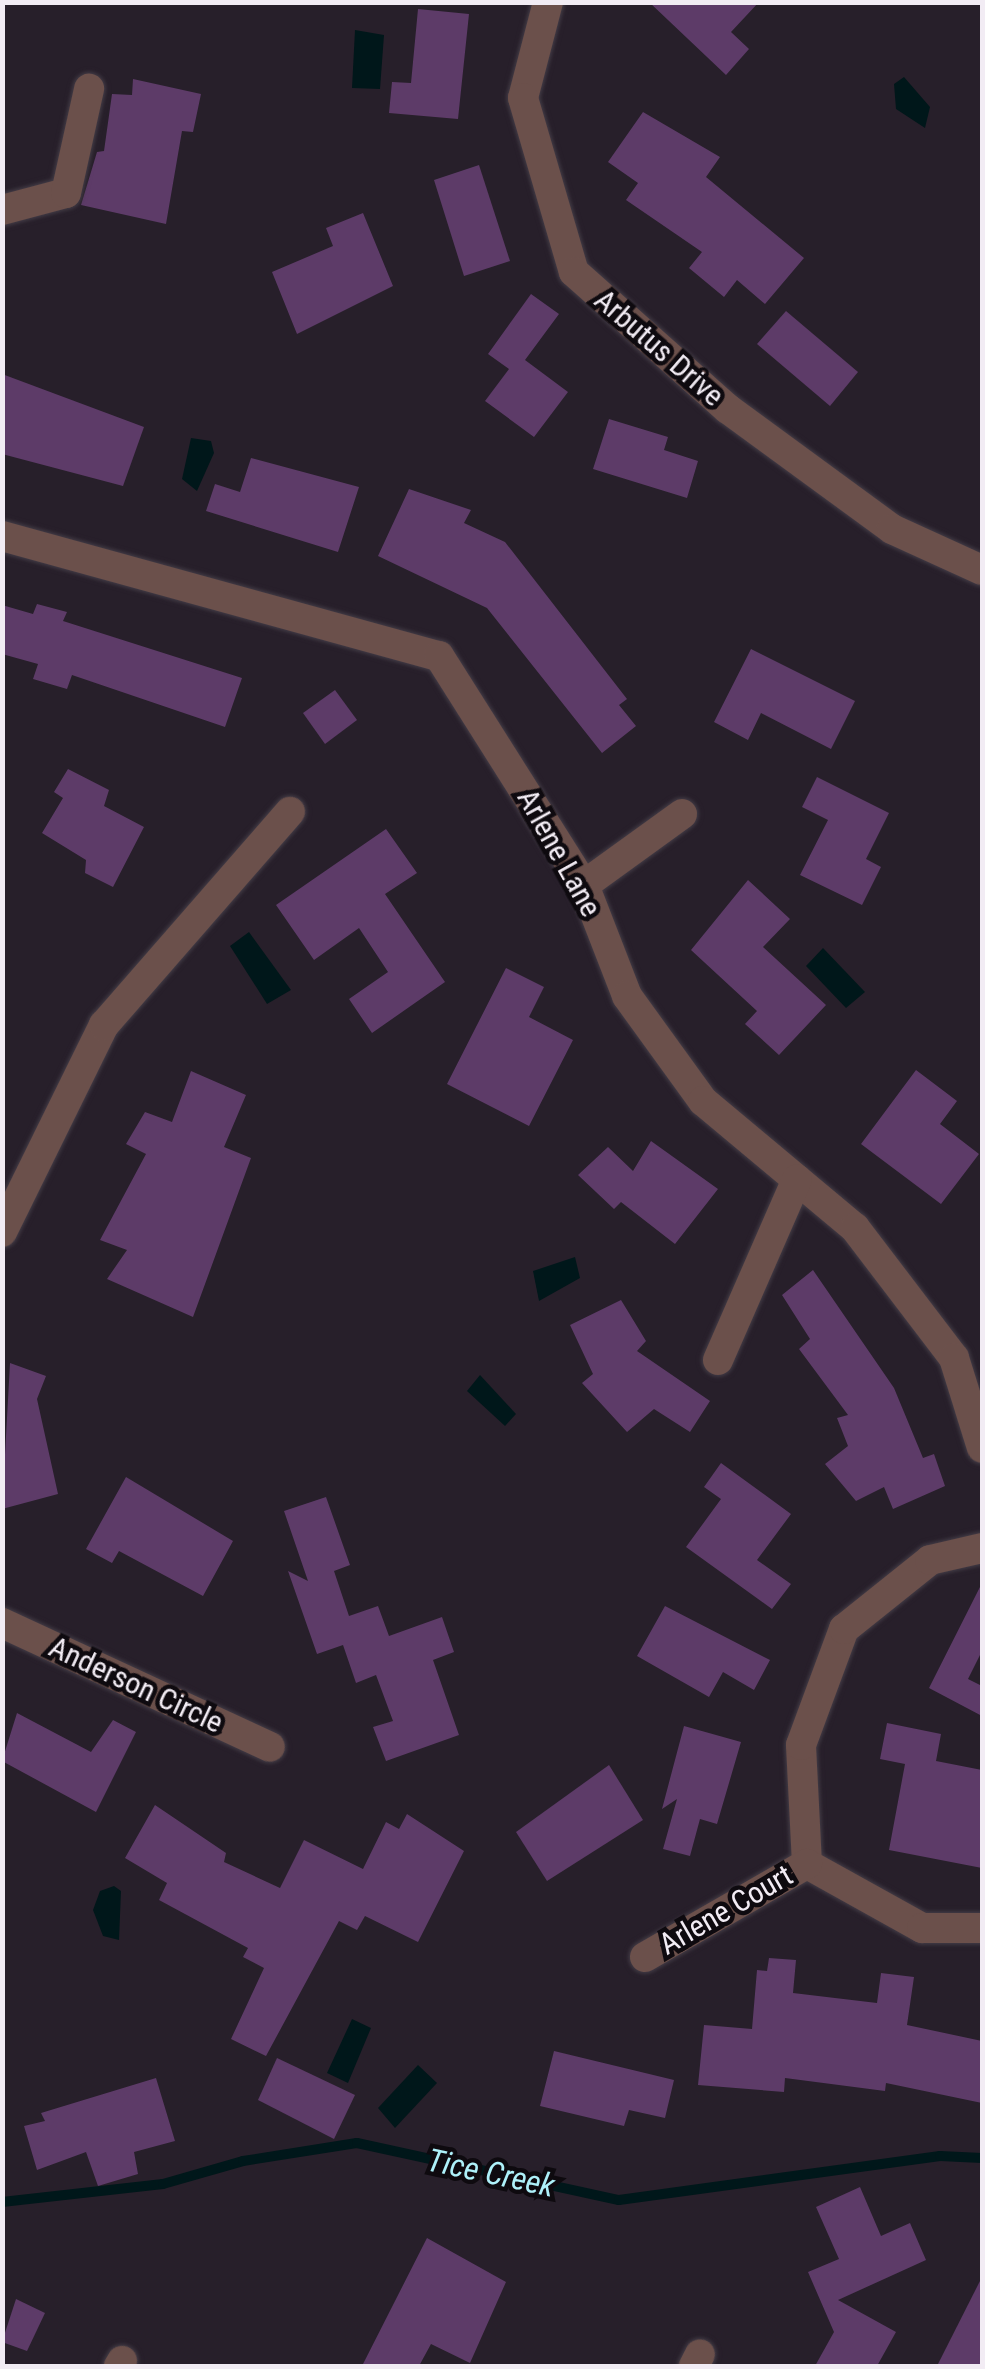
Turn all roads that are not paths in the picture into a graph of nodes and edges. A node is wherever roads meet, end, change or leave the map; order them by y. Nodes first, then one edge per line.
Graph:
1 (548, 2) edge
2 (90, 88) dead end
3 (2, 210) edge
4 (2, 536) edge
5 (982, 570) edge
6 (290, 812) dead end
7 (682, 814) dead end
8 (584, 886) junction
9 (798, 1180) junction
10 (2, 1232) edge
11 (718, 1360) dead end
12 (982, 1448) edge
13 (982, 1548) edge
14 (2, 1623) edge
15 (270, 1747) dead end
16 (808, 1864) junction
17 (982, 1928) edge
18 (644, 1957) dead end

1 - 5 street, Arbutus Drive
2 - 3 street
4 - 8 street, Arlene Lane
6 - 10 street
7 - 8 street
8 - 9 street, Arlene Lane
9 - 11 street
9 - 12 street, Arlene Lane
13 - 16 street
14 - 15 street, Anderson Circle
16 - 17 street
16 - 18 street, Arlene Court

